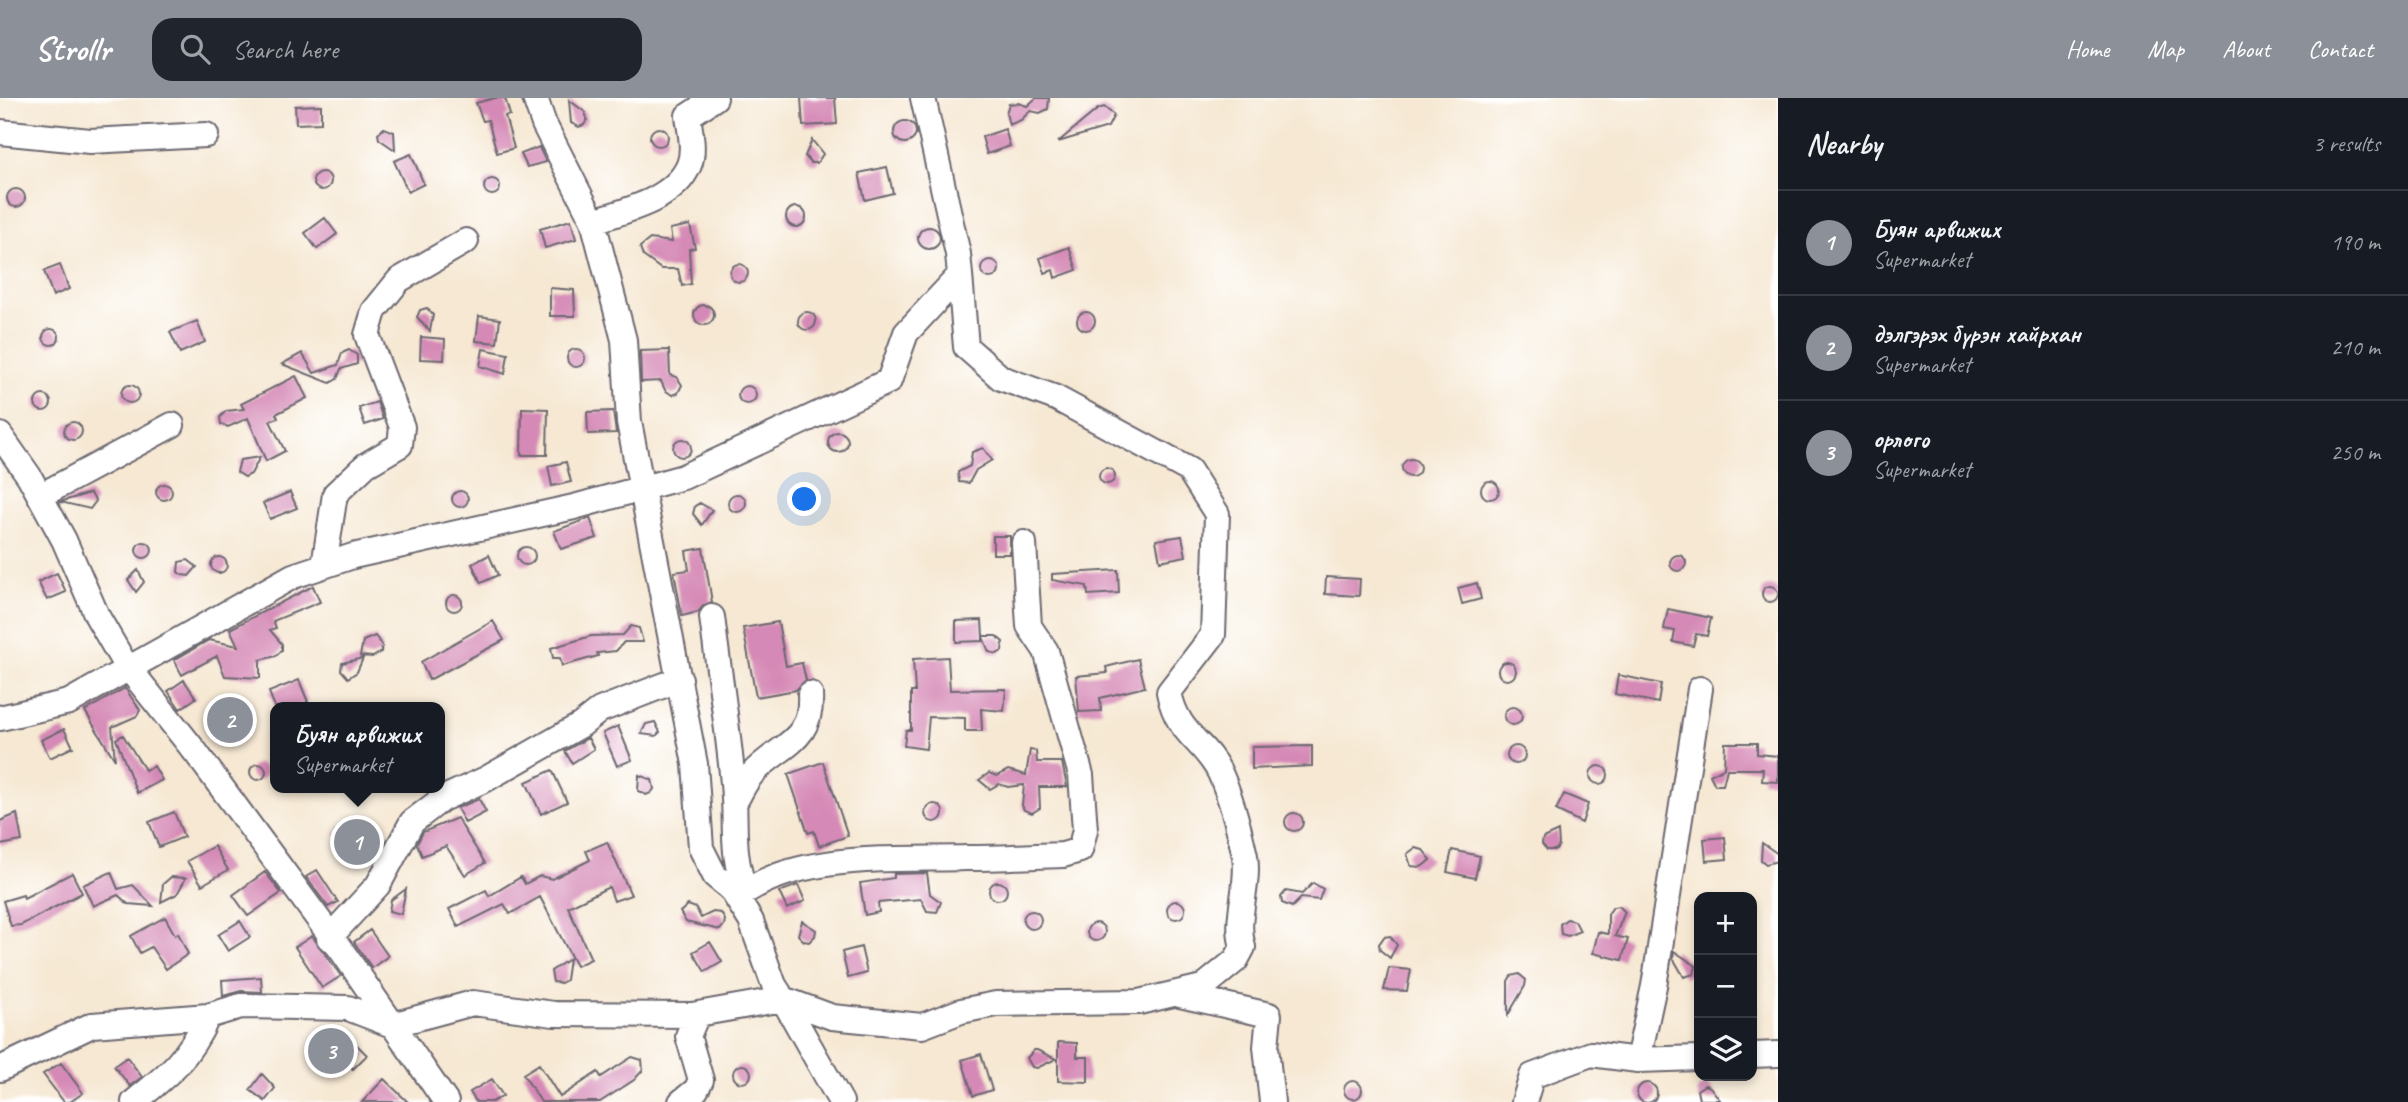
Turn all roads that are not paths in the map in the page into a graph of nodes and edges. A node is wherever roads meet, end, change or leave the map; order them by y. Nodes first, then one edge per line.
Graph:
1 (535, 98) edge
2 (715, 98) edge
3 (923, 98) edge
4 (0, 132) edge
5 (206, 135) dead end
6 (593, 220) junction
7 (466, 242) dead end
8 (960, 275) junction
9 (172, 425) dead end
10 (0, 435) edge
11 (640, 489) junction
12 (40, 496) junction
13 (1024, 543) dead end
14 (324, 566) junction
15 (712, 617) dead end
16 (128, 668) junction
17 (680, 679) junction
18 (1700, 689) dead end
19 (810, 694) dead end
20 (0, 718) edge
21 (734, 802) junction
22 (741, 894) junction
23 (329, 938) junction
24 (1176, 994) junction
25 (783, 999) junction
26 (697, 1015) junction
27 (208, 1016) junction
28 (392, 1025) junction
29 (1778, 1054) edge
30 (1757, 1055) edge
31 (1694, 1058) edge
32 (1638, 1060) junction
33 (0, 1069) edge
34 (444, 1101) edge
35 (134, 1102) edge
36 (681, 1102) edge
37 (841, 1102) edge
38 (1272, 1102) edge
39 (1524, 1102) edge

1 - 6 street
2 - 6 street
3 - 8 street
4 - 5 street
6 - 11 street
7 - 14 street
8 - 11 street
8 - 24 street
9 - 12 street
10 - 12 street
11 - 14 street
11 - 17 street
12 - 16 street
13 - 22 street
14 - 16 street
15 - 21 street
16 - 20 street
16 - 23 street
17 - 22 street
17 - 23 street
18 - 32 street
19 - 21 street
21 - 22 street
22 - 25 street
23 - 28 street
24 - 25 street
24 - 38 street
25 - 26 street
25 - 37 street
26 - 28 street
26 - 36 street
27 - 28 street
27 - 33 street
27 - 35 street
28 - 34 street
29 - 30 street
31 - 32 street
32 - 39 street

